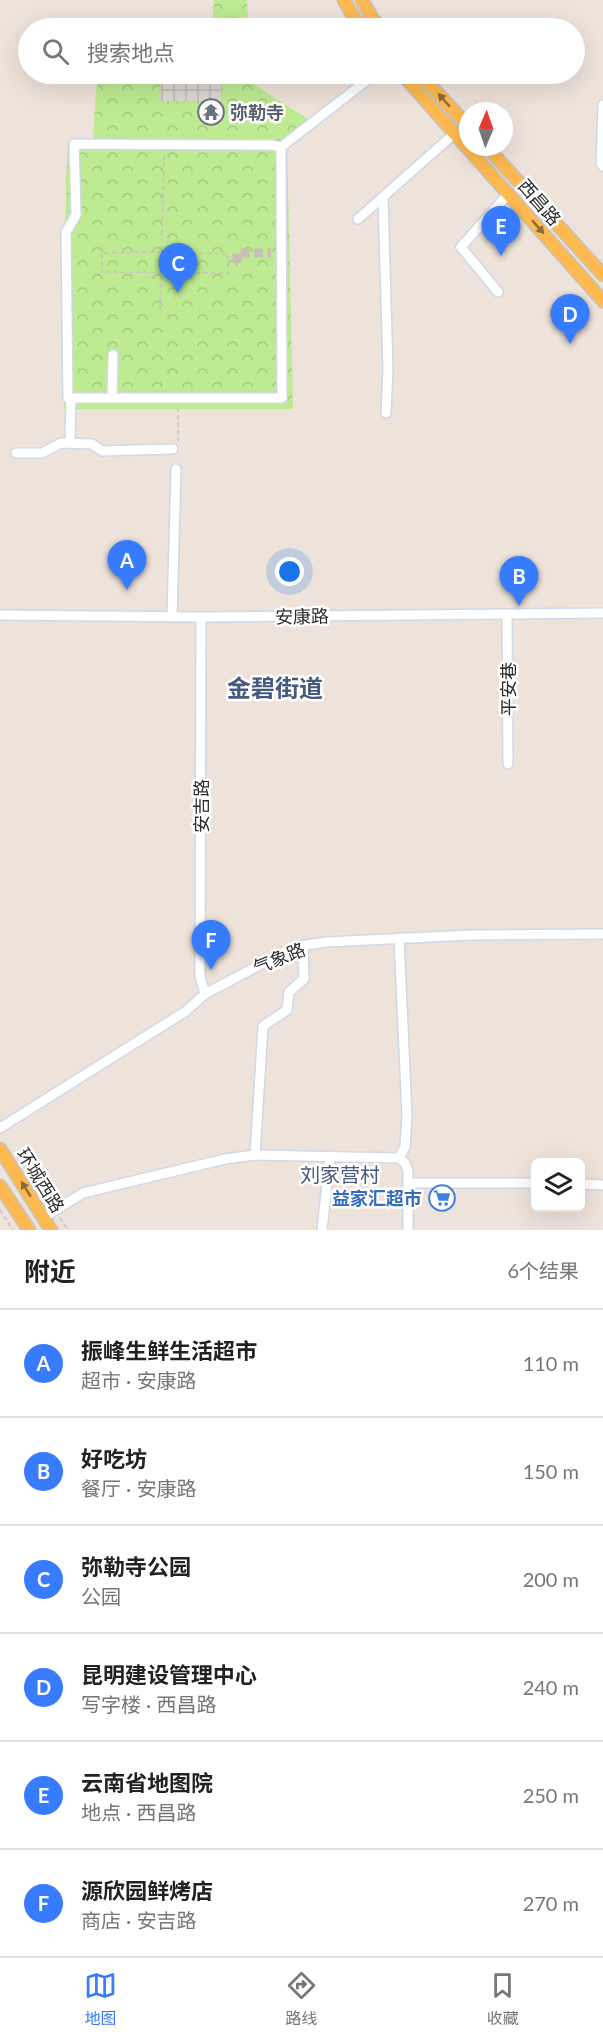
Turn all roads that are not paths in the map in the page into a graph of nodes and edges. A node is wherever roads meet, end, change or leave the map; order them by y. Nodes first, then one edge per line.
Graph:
1 (344, 0) edge
2 (362, 0) edge
3 (354, 18) edge
4 (372, 18) edge
5 (362, 84) edge
6 (411, 84) edge
7 (429, 84) edge
8 (603, 105) edge
9 (459, 116) edge
10 (454, 133) junction
11 (281, 147) junction
12 (495, 156) edge
13 (603, 166) edge
14 (508, 194) junction
15 (383, 197) junction
16 (358, 219) dead end
17 (603, 275) edge
18 (498, 292) dead end
19 (603, 301) edge
20 (113, 355) dead end
21 (71, 398) junction
22 (112, 398) junction
23 (386, 413) dead end
24 (70, 443) junction
25 (176, 445) road end
26 (16, 453) dead end
27 (176, 469) dead end
28 (603, 613) edge
29 (507, 614) junction
30 (0, 615) edge
31 (172, 616) junction
32 (201, 617) junction
33 (508, 764) dead end
34 (603, 934) edge
35 (399, 938) junction
36 (303, 946) junction
37 (205, 994) junction
38 (0, 1128) edge
39 (0, 1149) edge
40 (255, 1155) junction
41 (330, 1156) junction
42 (399, 1158) junction
43 (409, 1183) junction
44 (531, 1183) edge
45 (585, 1184) edge
46 (603, 1185) edge
47 (0, 1186) edge
48 (44, 1218) junction
49 (29, 1230) edge
50 (51, 1230) edge
51 (322, 1230) edge
52 (408, 1230) edge

1 - 3 main road
2 - 4 main road
5 - 11 street
6 - 10 main road, 西昌路
9 -> 7 main road
8 - 13 street
10 - 14 main road, 西昌路
10 - 15 street
11 - 21 street
11 - 22 street
12 - 17 main road, 西昌路
14 - 18 street
14 -> 19 main road, 西昌路
15 - 16 street
15 - 23 street
20 - 22 street
21 - 22 street
21 - 24 street
24 - 25 street
24 - 26 street
27 - 31 street
28 - 29 street, 安康路
29 - 32 street, 安康路
29 - 33 street, 平安巷
30 - 31 street, 安康路
31 - 32 street, 安康路
32 - 37 street, 安吉路
34 - 35 street, 气象路
35 - 36 street, 气象路
35 - 42 street
36 - 37 street, 气象路
36 - 40 street
37 - 38 street, 气象路
48 -> 39 main road, 环城西路
40 - 41 street
40 - 48 street
41 - 42 street
41 - 51 street
42 - 43 street
43 - 44 street
43 - 52 street
45 - 46 street
47 - 49 main road, 环城西路
48 - 50 main road, 环城西路

